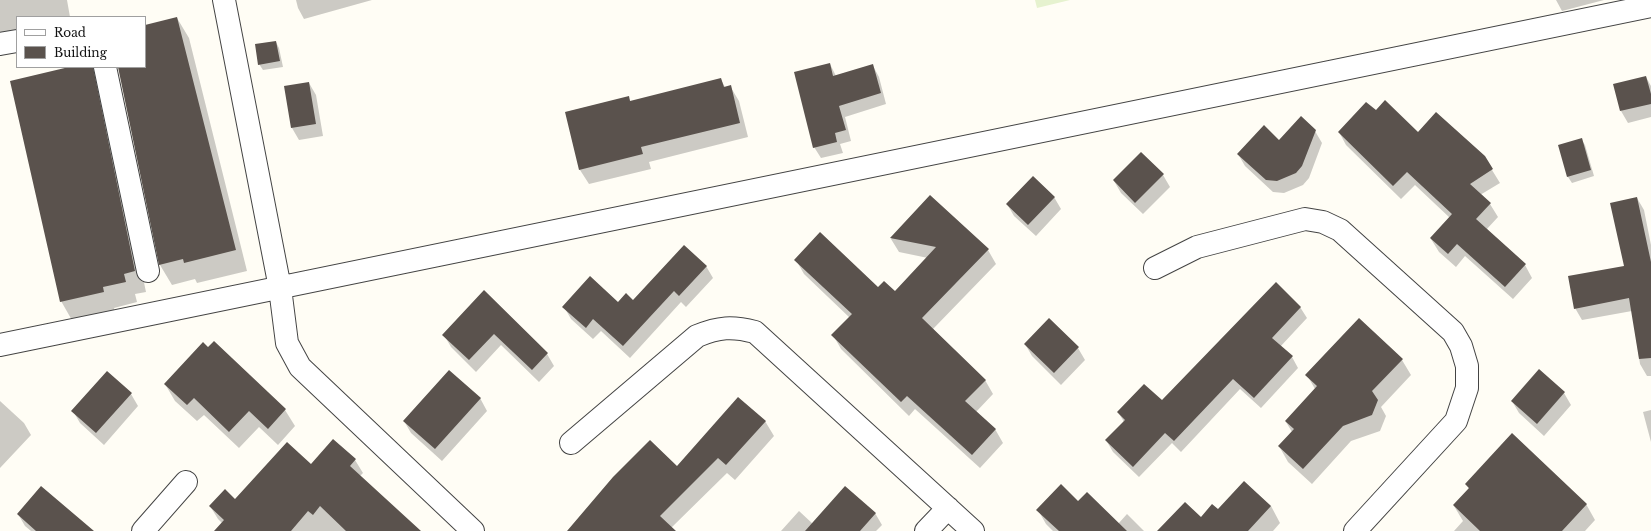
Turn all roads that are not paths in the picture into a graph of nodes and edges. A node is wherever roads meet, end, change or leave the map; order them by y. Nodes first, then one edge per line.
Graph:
1 (224, 0) edge
2 (1651, 6) edge
3 (16, 41) edge
4 (0, 44) edge
5 (105, 68) edge
6 (1155, 268) dead end
7 (148, 271) dead end
8 (280, 288) junction
9 (0, 345) edge
10 (571, 443) dead end
11 (186, 482) dead end
12 (948, 508) junction
13 (143, 531) edge
14 (473, 531) edge
15 (926, 531) edge
16 (973, 531) edge
17 (1355, 531) edge

1 - 8 street
2 - 8 street
3 - 4 street
5 - 7 street
6 - 17 street
8 - 9 street
8 - 14 street
10 - 12 street
11 - 13 street
12 - 15 street
12 - 16 street

